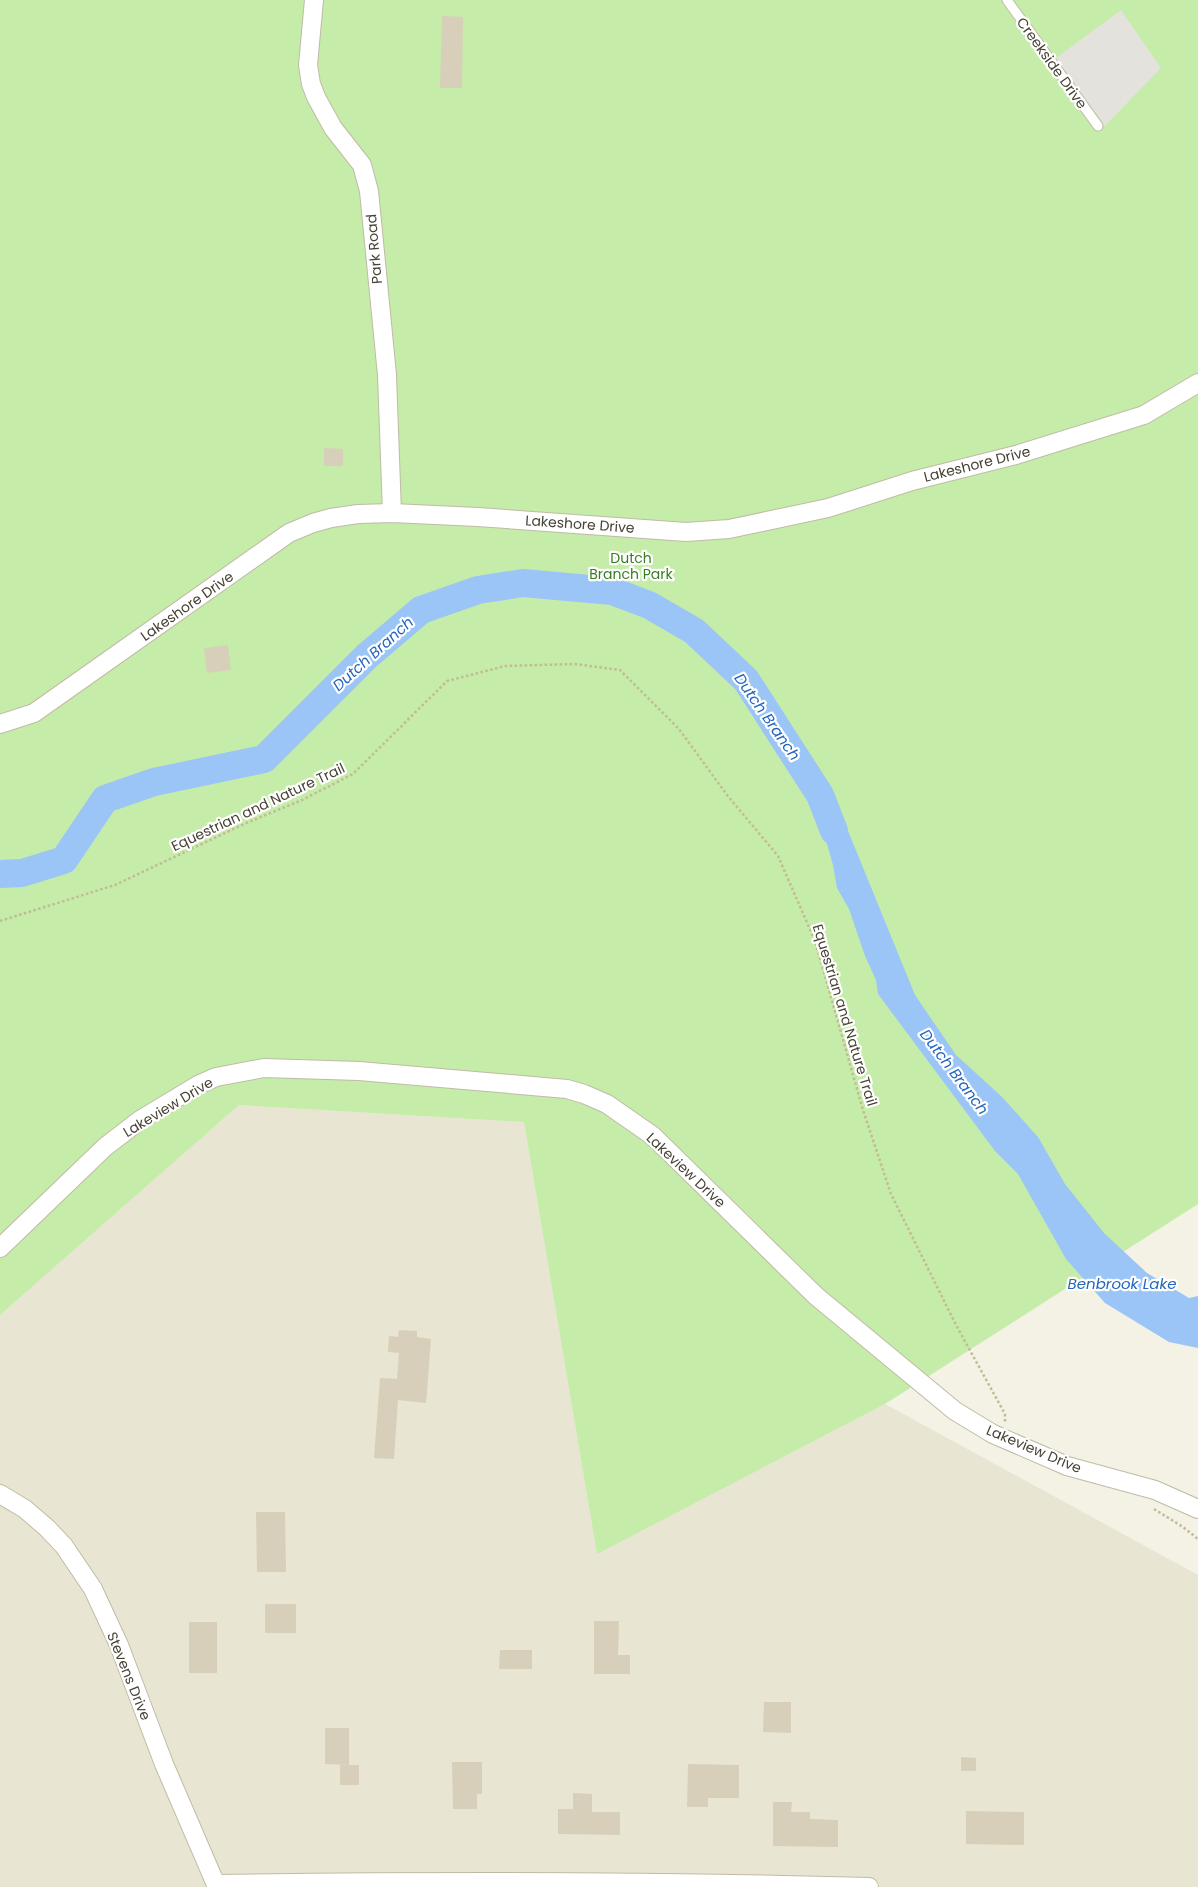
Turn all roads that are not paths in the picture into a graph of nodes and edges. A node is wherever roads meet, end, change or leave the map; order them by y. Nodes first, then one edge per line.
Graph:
1 (314, 0) edge
2 (1007, 0) edge
3 (1098, 126) dead end
4 (1198, 383) edge
5 (392, 513) junction
6 (0, 724) edge
7 (0, 1248) edge
8 (0, 1494) edge
9 (1198, 1510) edge
10 (217, 1885) edge
11 (870, 1887) edge

1 - 5 street, Park Road
2 - 3 lane, Creekside Drive
4 - 5 street, Lakeshore Drive
5 - 6 street, Lakeshore Drive
7 - 9 street, Lakeview Drive
8 - 10 street, Stevens Drive
10 - 11 street

